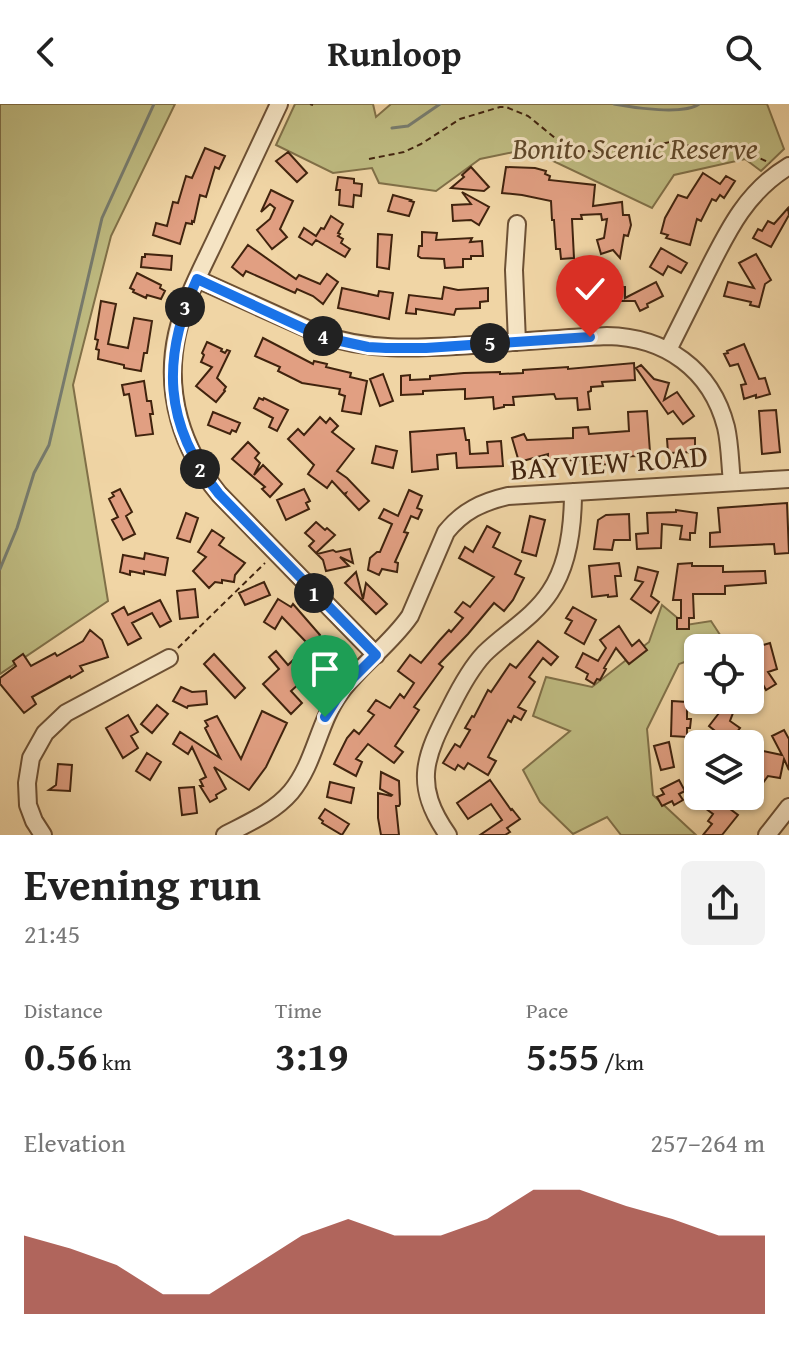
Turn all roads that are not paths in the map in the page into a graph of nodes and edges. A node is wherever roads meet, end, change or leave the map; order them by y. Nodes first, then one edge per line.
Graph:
1 (279, 104) edge
2 (781, 166) edge
3 (517, 224) dead end
4 (197, 279) junction
5 (517, 342) junction
6 (668, 350) junction
7 (789, 479) edge
8 (732, 482) junction
9 (573, 492) junction
10 (376, 655) junction
11 (171, 656) road end
12 (789, 807) edge
13 (43, 835) edge
14 (225, 835) edge
15 (448, 835) edge
16 (767, 835) edge

1 - 4 street
2 - 6 street
3 - 5 street
4 - 5 street
4 - 10 street
5 - 6 street
6 - 8 street
7 - 8 street, BAYVIEW ROAD
8 - 9 street, BAYVIEW ROAD
9 - 10 street, BAYVIEW ROAD
9 - 15 street
10 - 14 street, BAYVIEW ROAD
11 - 13 street
12 - 16 street

